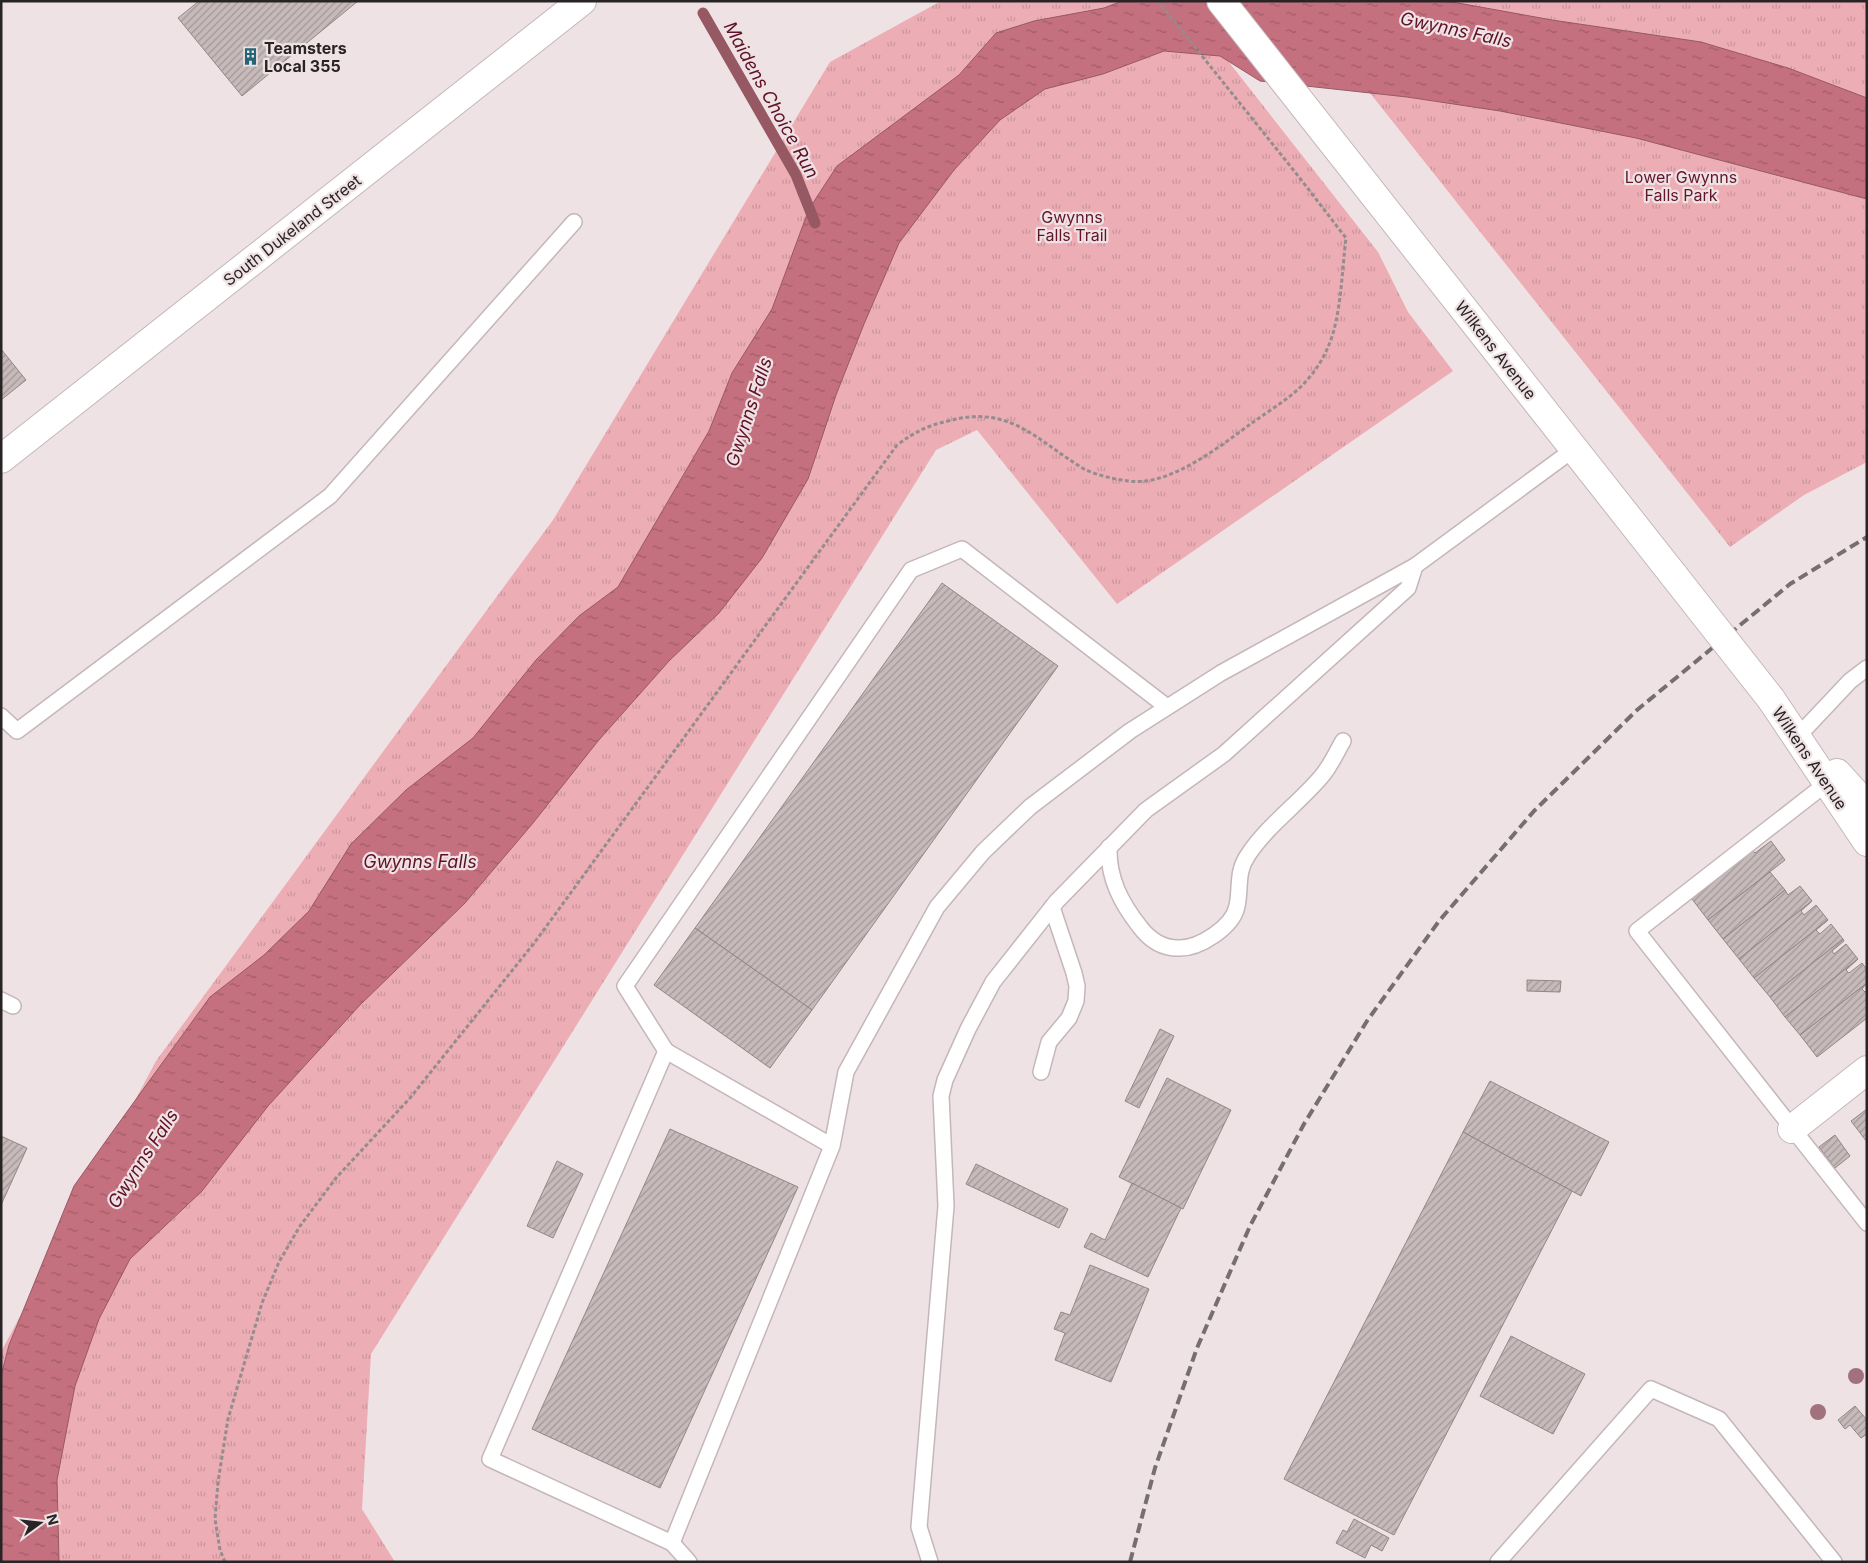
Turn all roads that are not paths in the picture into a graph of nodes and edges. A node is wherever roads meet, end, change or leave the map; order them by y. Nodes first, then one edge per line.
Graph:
1 (582, 1) edge
2 (1221, 1) edge
3 (574, 222) dead end
4 (1574, 449) junction
5 (1, 459) edge
6 (1415, 566) junction
7 (1867, 668) edge
8 (1771, 700) junction
9 (1167, 707) junction
10 (1, 716) edge
11 (1801, 733) junction
12 (1343, 742) dead end
13 (1827, 783) junction
14 (1867, 806) edge
15 (1867, 842) edge
16 (1109, 847) junction
17 (1052, 907) junction
18 (666, 1050) junction
19 (1867, 1070) edge
20 (1040, 1072) dead end
21 (1792, 1129) junction
22 (832, 1146) junction
23 (1867, 1223) edge
24 (672, 1543) junction
25 (689, 1562) edge
26 (930, 1562) edge
27 (1498, 1562) edge
28 (1834, 1562) edge

1 - 5 main road, South Dukeland Street
2 - 4 main road, Wilkens Avenue
3 - 10 lane
4 - 6 lane
4 - 8 main road, Wilkens Avenue, bridge
6 - 9 lane
6 - 16 lane
7 - 11 lane
8 - 11 main road, Wilkens Avenue
8 - 13 main road, Wilkens Avenue
9 - 18 lane
9 - 22 lane
11 - 14 main road, Wilkens Avenue
12 - 16 lane
13 - 15 main road, Wilkens Avenue
13 - 21 lane
16 - 17 lane
17 - 20 lane
17 - 26 lane
18 - 22 lane
18 - 24 lane
19 - 21 main road
21 - 23 lane
22 - 24 lane
24 - 25 lane
27 - 28 lane

